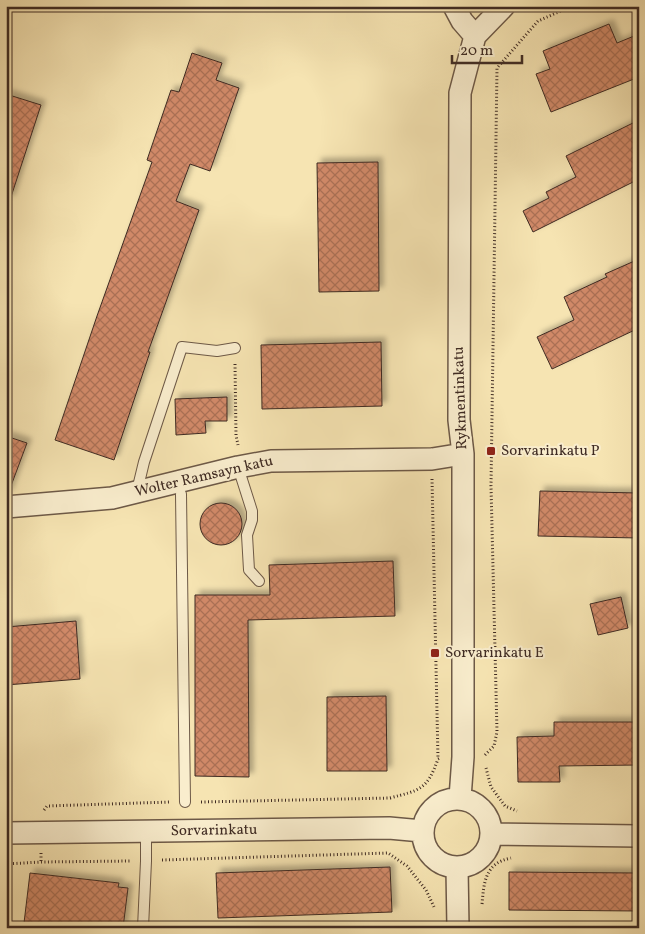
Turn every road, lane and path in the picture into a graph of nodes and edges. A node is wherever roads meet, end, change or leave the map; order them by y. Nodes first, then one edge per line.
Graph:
1 (454, 6) edge
2 (504, 6) edge
3 (572, 6) edge
4 (475, 36) junction
5 (234, 348) joint
6 (463, 454) junction
7 (238, 459) junction
8 (432, 459) junction
9 (136, 492) junction
10 (181, 494) dead end
11 (6, 507) edge
12 (259, 581) dead end
13 (473, 757) junction
14 (438, 759) junction
15 (460, 798) junction
16 (185, 802) junction
17 (520, 812) dead end
18 (422, 831) junction
19 (41, 832) junction
20 (146, 832) junction
21 (6, 833) edge
22 (492, 834) junction
23 (639, 836) edge
24 (520, 856) dead end
25 (146, 861) junction
26 (41, 862) junction
27 (6, 864) edge
28 (457, 868) junction
29 (458, 918) edge
30 (143, 928) edge

1 - 4 street
2 - 4 street
3 - 13 path
4 - 6 street, Rykmentinkatu
5 - 7 path
5 - 9 lane
6 - 8 street, Wolter Ramsayn katu
6 - 13 street, Rykmentinkatu
7 - 8 street, Wolter Ramsayn katu
7 - 9 street, Wolter Ramsayn katu
7 - 12 lane
8 - 14 path
9 - 11 street, Wolter Ramsayn katu
10 - 16 lane
13 - 14 path
13 - 15 street, Rykmentinkatu
13 - 17 path
14 - 16 path
15 - 18 street
15 - 22 street
16 - 19 path
18 - 20 street, Sorvarinkatu
18 - 28 street
19 - 20 street, Sorvarinkatu
19 - 21 street, Sorvarinkatu
19 - 26 path
20 - 25 lane
22 - 23 street
22 - 28 street
24 - 29 path
25 - 26 path
25 - 29 path
25 - 30 lane
26 - 27 path
28 - 29 street

